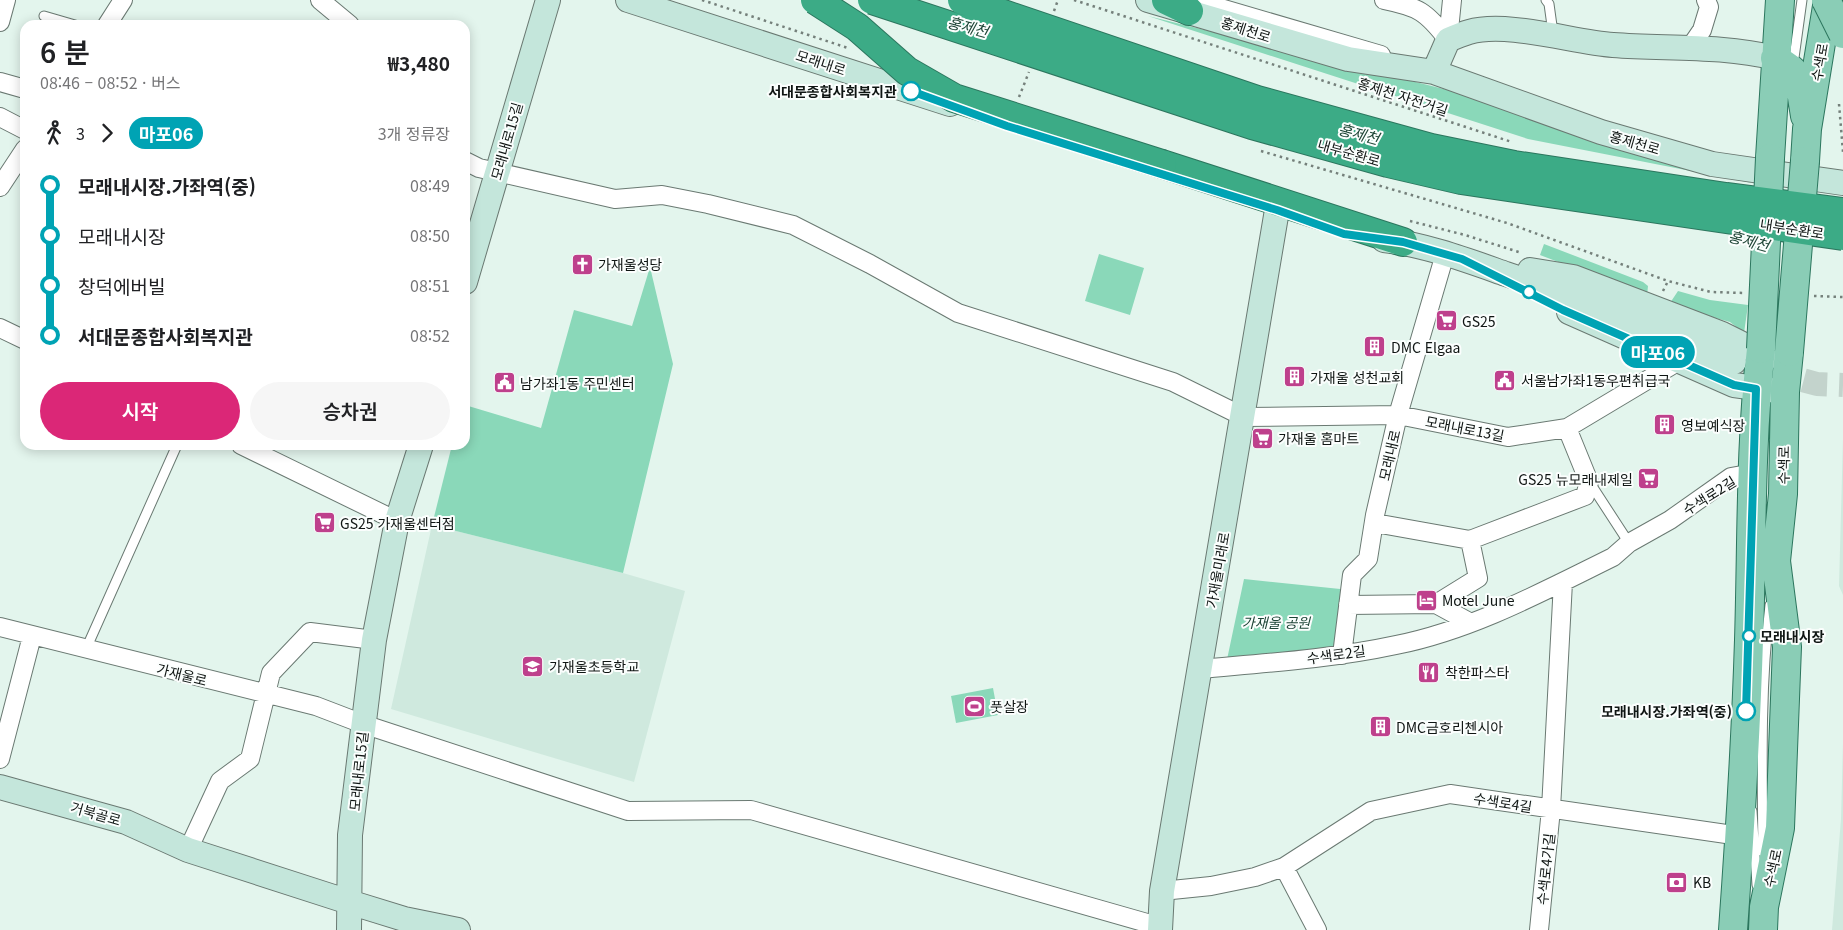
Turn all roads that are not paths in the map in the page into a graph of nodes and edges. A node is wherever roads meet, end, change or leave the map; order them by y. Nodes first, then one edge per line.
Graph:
1 (6, 0) edge
2 (121, 0) edge
3 (320, 0) edge
4 (548, 0) edge
5 (628, 0) edge
6 (815, 0) edge
7 (872, 0) edge
8 (962, 0) edge
9 (1148, 0) edge
10 (1384, 0) edge
11 (1452, 0) edge
12 (1546, 0) edge
13 (1706, 0) edge
14 (1780, 0) edge
15 (1802, 0) edge
16 (1827, 0) edge
17 (1183, 4) edge
18 (44, 16) dead end
19 (58, 20) edge
20 (110, 20) edge
21 (344, 20) edge
22 (0, 22) edge
23 (1843, 34) edge
24 (1553, 35) junction
25 (1448, 40) junction
26 (1689, 48) junction
27 (1784, 64) junction
28 (1434, 72) junction
29 (0, 82) edge
30 (20, 88) edge
31 (0, 117) edge
32 (20, 127) edge
33 (1807, 129) junction
34 (20, 157) edge
35 (470, 164) edge
36 (497, 172) junction
37 (1843, 183) edge
38 (0, 187) edge
39 (1277, 210) junction
40 (1843, 212) edge
41 (1843, 236) edge
42 (1403, 242) junction
43 (1453, 256) junction
44 (470, 265) edge
45 (0, 328) edge
46 (1722, 334) junction
47 (20, 338) edge
48 (1760, 351) junction
49 (1789, 356) junction
50 (1679, 361) junction
51 (1734, 362) tunnel mouth
52 (1709, 373) junction
53 (1756, 389) junction
54 (1785, 392) junction
55 (1398, 415) junction
56 (1244, 417) junction
57 (1567, 428) junction
58 (175, 450) edge
59 (251, 450) edge
60 (419, 450) edge
61 (1753, 473) junction
62 (1590, 482) junction
63 (397, 521) junction
64 (1374, 522) junction
65 (1470, 540) junction
66 (1629, 543) junction
67 (1563, 582) junction
68 (1436, 604) junction
69 (1348, 605) junction
70 (1469, 622) junction
71 (0, 627) edge
72 (32, 636) junction
73 (374, 640) junction
74 (86, 649) junction
75 (1342, 654) junction
76 (1200, 670) junction
77 (265, 694) junction
78 (363, 724) junction
79 (1744, 749) junction
80 (0, 759) edge
81 (0, 788) edge
82 (1551, 809) junction
83 (1740, 836) junction
84 (188, 850) junction
85 (1284, 868) junction
86 (1162, 890) junction
87 (349, 902) junction
88 (1761, 922) edge
89 (395, 924) edge
90 (1160, 929) edge
91 (349, 930) edge
92 (458, 930) edge
93 (1317, 930) edge
94 (1539, 930) edge
95 (1733, 930) edge

1 - 22 street
2 - 20 street
3 - 21 street
4 - 36 main road, 모래내로15길
5 - 39 main road, 모래내로
6 - 42 highway, bridge
7 - 41 highway, 내부순환로, bridge
8 - 40 highway, 내부순환로, bridge
9 - 17 main road, 홍제천로
10 - 25 street
11 - 25 street
12 - 24 lane
13 - 26 street
14 - 27 main road, 수색로
15 - 27 lane, 수색로
16 - 23 main road, bridge
16 - 33 main road, 수색로
17 - 28 main road, 홍제천로
18 - 19 lane
24 - 25 main road
24 - 26 main road
25 - 28 main road
26 - 27 main road
27 - 33 main road
27 - 48 main road, 수색로, bridge
28 - 37 main road, 홍제천로
29 - 30 street
31 - 32 street
33 - 49 main road, 수색로, bridge
34 - 38 street
35 - 36 street
36 - 44 main road, 모래내로15길
36 - 56 street
39 - 42 main road, 모래내로
39 - 56 main road, 가재울미래로
42 - 43 main road, 모래내로
43 - 46 main road
43 - 50 main road
43 - 51 main road, 모래내로
43 - 55 street, 모래내로
45 - 47 street
46 - 48 main road
46 - 52 main road
48 - 49 main road
48 - 53 main road, 수색로
49 - 54 main road, 수색로
50 - 52 main road
50 - 57 street, 모래내로13길
52 - 53 main road
53 - 54 main road
53 - 61 main road, 수색로
54 - 88 main road, 수색로
55 - 56 street, 모래내로13길
55 - 57 street, 모래내로13길
55 - 64 street, 모래내로
56 - 76 main road, 가재울미래로
57 - 62 street
58 - 74 lane
59 - 63 street
60 - 63 main road, 모래내로15길
61 - 66 street, 수색로2길
61 - 79 main road, 수색로
62 - 65 street
62 - 66 lane
63 - 73 main road, 모래내로15길
64 - 65 street
64 - 69 street, 모래내로
65 - 68 street
66 - 67 street, 수색로2길
67 - 70 street, 수색로2길
67 - 82 street
68 - 69 street
68 - 70 street
69 - 75 street, 모래내로
70 - 75 street, 수색로2길
71 - 72 street, 가재울로
72 - 74 street, 가재울로
72 - 80 street
73 - 77 street
73 - 78 main road, 모래내로15길
74 - 77 street, 가재울로
75 - 76 street, 수색로2길
76 - 86 main road, 가재울미래로
77 - 78 street, 가재울로
77 - 84 street
78 - 87 main road, 모래내로15길
78 - 90 street, 가재울로
79 - 83 main road, 수색로
79 - 88 lane
81 - 84 main road, 거북골로
82 - 83 street, 수색로4길
82 - 85 street, 수색로4길
82 - 94 street, 수색로4가길
83 - 95 main road, 수색로
84 - 87 main road, 거북골로
85 - 86 street, 수색로4길
85 - 93 street
86 - 90 main road, 가재울미래로
87 - 89 main road
87 - 91 main road
89 - 92 main road

